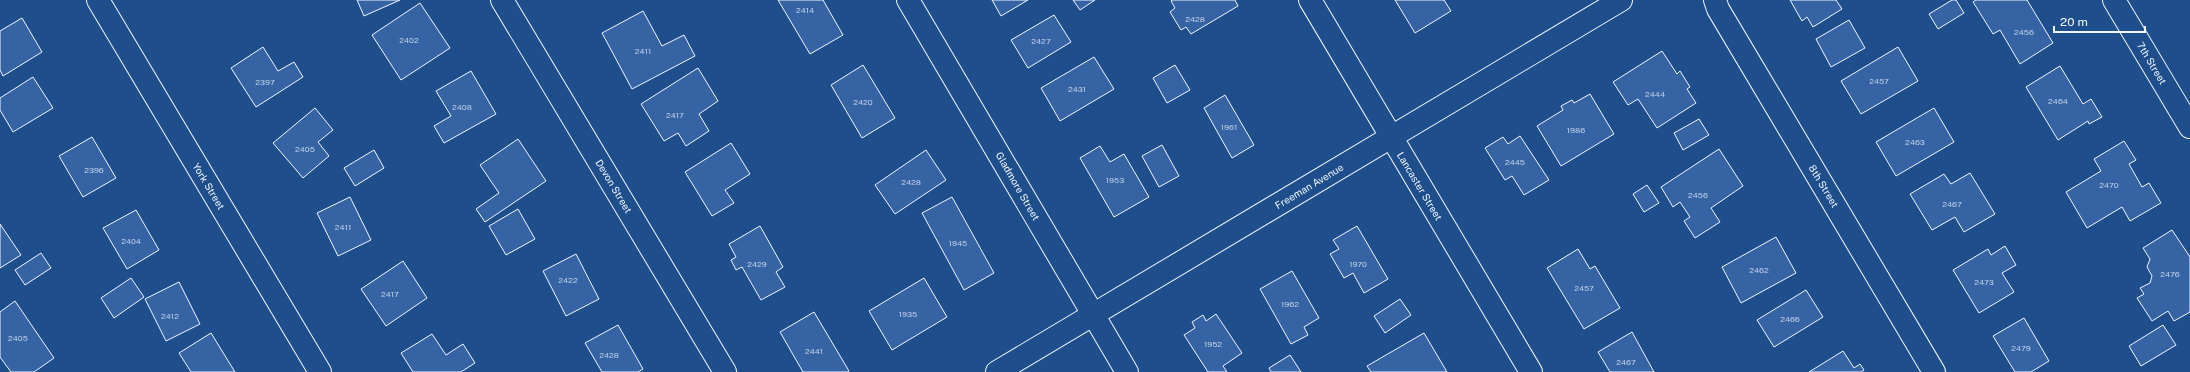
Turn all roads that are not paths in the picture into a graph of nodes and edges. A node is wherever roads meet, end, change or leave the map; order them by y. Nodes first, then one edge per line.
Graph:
1 (98, 0) edge
2 (502, 0) edge
3 (908, 0) edge
4 (1310, 0) edge
5 (1621, 0) edge
6 (1715, 0) edge
7 (2114, 0) edge
8 (2190, 127) edge
9 (1391, 136) junction
10 (1093, 315) junction
11 (320, 372) edge
12 (725, 372) edge
13 (997, 372) edge
14 (1127, 372) edge
15 (1531, 372) edge
16 (1934, 372) edge

1 - 11 street, York Street
2 - 12 street, Devon Street
3 - 10 street, Gladmore Street
4 - 9 street, Lancaster Street
5 - 9 street, Freeman Avenue
6 - 16 street, 8th Street
7 - 8 street, 7th Street
9 - 10 street, Freeman Avenue
9 - 15 street, Lancaster Street
10 - 13 street, Freeman Avenue
10 - 14 street, Gladmore Street

